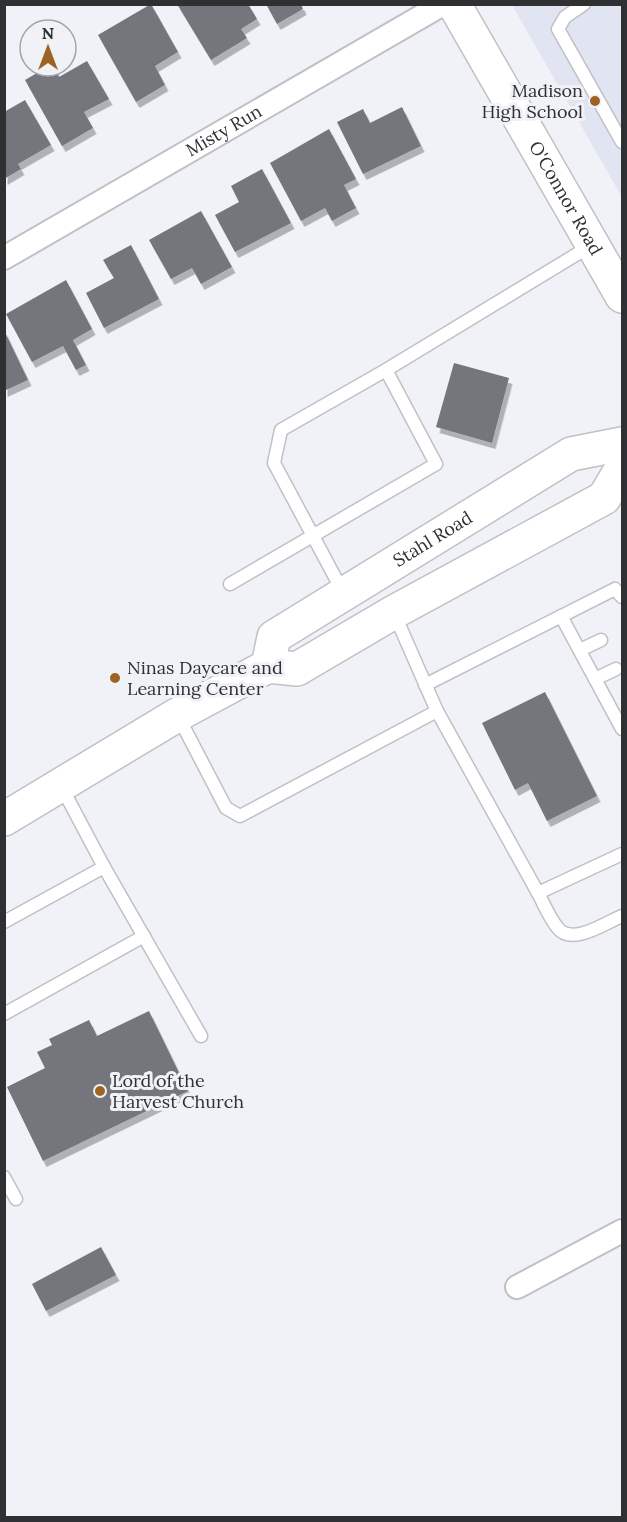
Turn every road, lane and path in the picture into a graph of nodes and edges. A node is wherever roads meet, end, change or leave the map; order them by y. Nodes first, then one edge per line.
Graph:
1 (584, 4) edge
2 (457, 9) edge
3 (622, 142) edge
4 (592, 245) junction
5 (4, 258) edge
6 (622, 296) edge
7 (386, 370) junction
8 (622, 444) edge
9 (622, 468) edge
10 (314, 536) junction
11 (230, 584) dead end
12 (345, 594) junction
13 (622, 597) edge
14 (394, 612) junction
15 (561, 616) junction
16 (601, 640) dead end
17 (580, 650) junction
18 (268, 666) junction
19 (616, 669) dead end
20 (595, 679) junction
21 (425, 685) junction
22 (622, 699) edge
23 (610, 706) junction
24 (437, 711) junction
25 (177, 715) junction
26 (622, 729) edge
27 (61, 785) junction
28 (4, 819) edge
29 (622, 854) edge
30 (104, 867) junction
31 (538, 892) junction
32 (622, 916) edge
33 (4, 922) edge
34 (144, 936) junction
35 (4, 1014) edge
36 (201, 1036) dead end
37 (4, 1177) edge
38 (16, 1198) dead end
39 (622, 1231) edge
40 (517, 1287) dead end

1 - 3 lane
2 - 4 street, O'Connor Road
2 - 5 street, Misty Run
4 - 6 street, O'Connor Road
4 - 7 lane
7 - 10 lane
7 - 10 lane
8 - 12 street, Stahl Road
9 - 14 street
10 - 11 lane
10 - 12 lane
12 - 18 street, Stahl Road
13 - 15 lane
14 - 18 street
14 - 21 lane
15 - 17 lane
15 - 21 lane
16 - 17 lane
17 - 20 lane
18 - 25 street
19 - 20 lane
20 - 23 lane
21 - 24 lane
22 - 23 lane
23 - 26 lane
24 - 25 lane
24 - 31 lane
25 - 27 street
27 - 28 street
27 - 30 lane
29 - 31 lane
30 - 33 lane
30 - 34 lane
31 - 32 lane
34 - 35 lane
34 - 36 lane
37 - 38 lane
39 - 40 street

